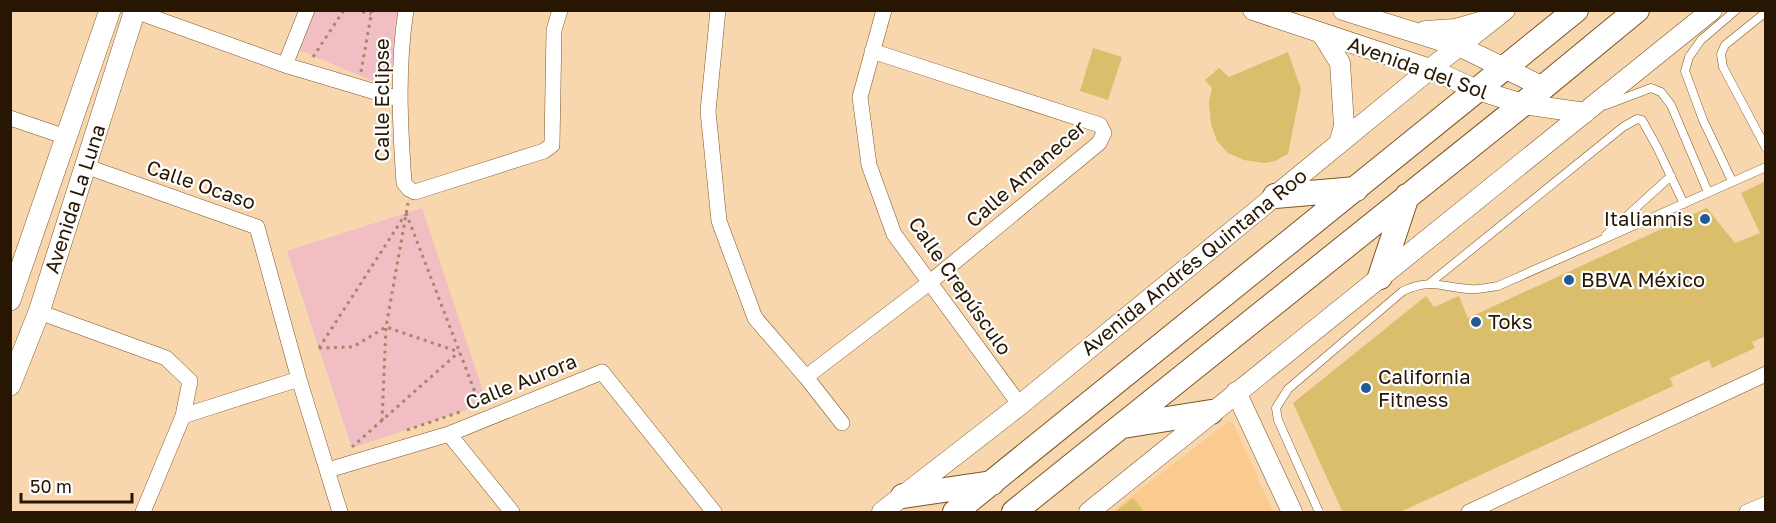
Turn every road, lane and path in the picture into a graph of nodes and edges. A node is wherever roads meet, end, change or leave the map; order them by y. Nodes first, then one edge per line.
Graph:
1 (110, 10) edge
2 (307, 10) edge
3 (344, 10) edge
4 (355, 10) edge
5 (406, 10) edge
6 (560, 10) edge
7 (718, 10) edge
8 (884, 10) edge
9 (1253, 10) edge
10 (1343, 10) edge
11 (1576, 10) edge
12 (1637, 10) edge
13 (1712, 10) edge
14 (1736, 10) edge
15 (135, 11) edge
16 (372, 12) edge
17 (1766, 12) edge
18 (1502, 14) edge
19 (1414, 32) junction
20 (1322, 34) junction
21 (1461, 47) junction
22 (872, 51) junction
23 (322, 61) dead end
24 (285, 65) junction
25 (1503, 68) junction
26 (1430, 69) junction
27 (360, 77) dead end
28 (1543, 87) junction
29 (1477, 90) junction
30 (399, 99) junction
31 (1523, 105) junction
32 (1585, 113) junction
33 (10, 118) edge
34 (66, 137) junction
35 (1339, 144) junction
36 (1766, 148) edge
37 (85, 166) junction
38 (1766, 166) edge
39 (1671, 176) junction
40 (1732, 181) junction
41 (1356, 189) junction
42 (1708, 192) junction
43 (1275, 196) junction
44 (1407, 196) junction
45 (1684, 204) junction
46 (406, 213) junction
47 (410, 224) junction
48 (1599, 241) junction
49 (18, 258) edge
50 (1380, 277) junction
51 (929, 283) junction
52 (1430, 283) junction
53 (10, 300) edge
54 (39, 312) junction
55 (386, 327) junction
56 (459, 352) junction
57 (1765, 375) edge
58 (806, 377) junction
59 (299, 379) junction
60 (10, 386) edge
61 (1236, 392) junction
62 (476, 395) junction
63 (1020, 405) junction
64 (1211, 412) junction
65 (183, 416) junction
66 (382, 421) junction
67 (842, 423) dead end
68 (1121, 426) junction
69 (405, 430) dead end
70 (449, 434) junction
71 (363, 444) dead end
72 (328, 470) junction
73 (992, 483) junction
74 (903, 496) junction
75 (1766, 504) edge
76 (143, 513) edge
77 (340, 513) edge
78 (512, 513) edge
79 (714, 513) edge
80 (882, 513) edge
81 (955, 513) edge
82 (1014, 513) edge
83 (1089, 513) edge
84 (1292, 513) edge
85 (1319, 513) edge
86 (1469, 513) edge
87 (1747, 513) edge

1 - 34 main road, Avenida La Luna
2 - 24 street
3 - 23 path
4 - 16 path
5 - 30 street, Calle Eclipse
6 - 30 street, Calle Eclipse
7 - 58 street
8 - 22 street, Calle Crepúsculo
9 - 20 street, Avenida del Sol
10 - 19 street, Avenida del Sol
11 - 25 main road
12 - 28 main road
13 - 32 street
14 - 40 lane
15 - 24 street
15 - 37 main road, Avenida La Luna
16 - 27 path
17 - 36 lane
18 - 19 street
18 - 21 street, Avenida Andrés Quintana Roo
19 - 21 street, Avenida del Sol
20 - 26 street, Avenida del Sol
20 - 35 street
21 - 25 street, Avenida del Sol
21 - 26 street, Avenida Andrés Quintana Roo
22 - 51 street, Calle Crepúsculo
22 - 51 street, Calle Amanecer
24 - 30 street
25 - 28 street, Avenida del Sol
25 - 29 main road
26 - 29 street, Avenida del Sol
26 - 35 street, Avenida Andrés Quintana Roo
28 - 31 main road
29 - 31 street, Avenida del Sol
29 - 41 main road
31 - 32 street, Avenida del Sol
31 - 44 main road
32 - 42 lane
32 - 50 street
33 - 34 street
34 - 49 main road, Avenida La Luna
35 - 43 street, Avenida Andrés Quintana Roo
37 - 54 main road, Avenida La Luna
37 - 59 street, Calle Ocaso
38 - 40 lane
39 - 45 lane
39 - 48 lane
39 - 52 lane
40 - 42 lane
41 - 43 main road
41 - 73 main road
42 - 45 lane
43 - 63 street, Avenida Andrés Quintana Roo
44 - 50 main road
44 - 68 main road
45 - 48 lane
46 - 47 path
46 - 55 path
46 - 55 path
47 - 56 path
47 - 62 path
48 - 52 lane
49 - 53 main road, Avenida La Luna
50 - 61 street
51 - 58 street, Calle Amanecer
51 - 63 street, Calle Crepúsculo
52 - 85 lane
54 - 60 main road, Avenida La Luna
54 - 65 street
55 - 56 path
55 - 66 path
56 - 62 path
56 - 66 path
57 - 86 street
58 - 67 street
59 - 65 street
59 - 72 street, Calle Ocaso
61 - 64 street
61 - 84 street
62 - 69 path
63 - 74 street, Avenida Andrés Quintana Roo
64 - 68 main road
64 - 83 street
65 - 76 street
66 - 71 path
68 - 82 main road
70 - 72 street
70 - 78 street, Calle Aurora
70 - 79 street, Calle Aurora
72 - 77 street, Calle Ocaso
73 - 74 main road
73 - 81 main road
74 - 80 street, Avenida Andrés Quintana Roo
75 - 87 street

